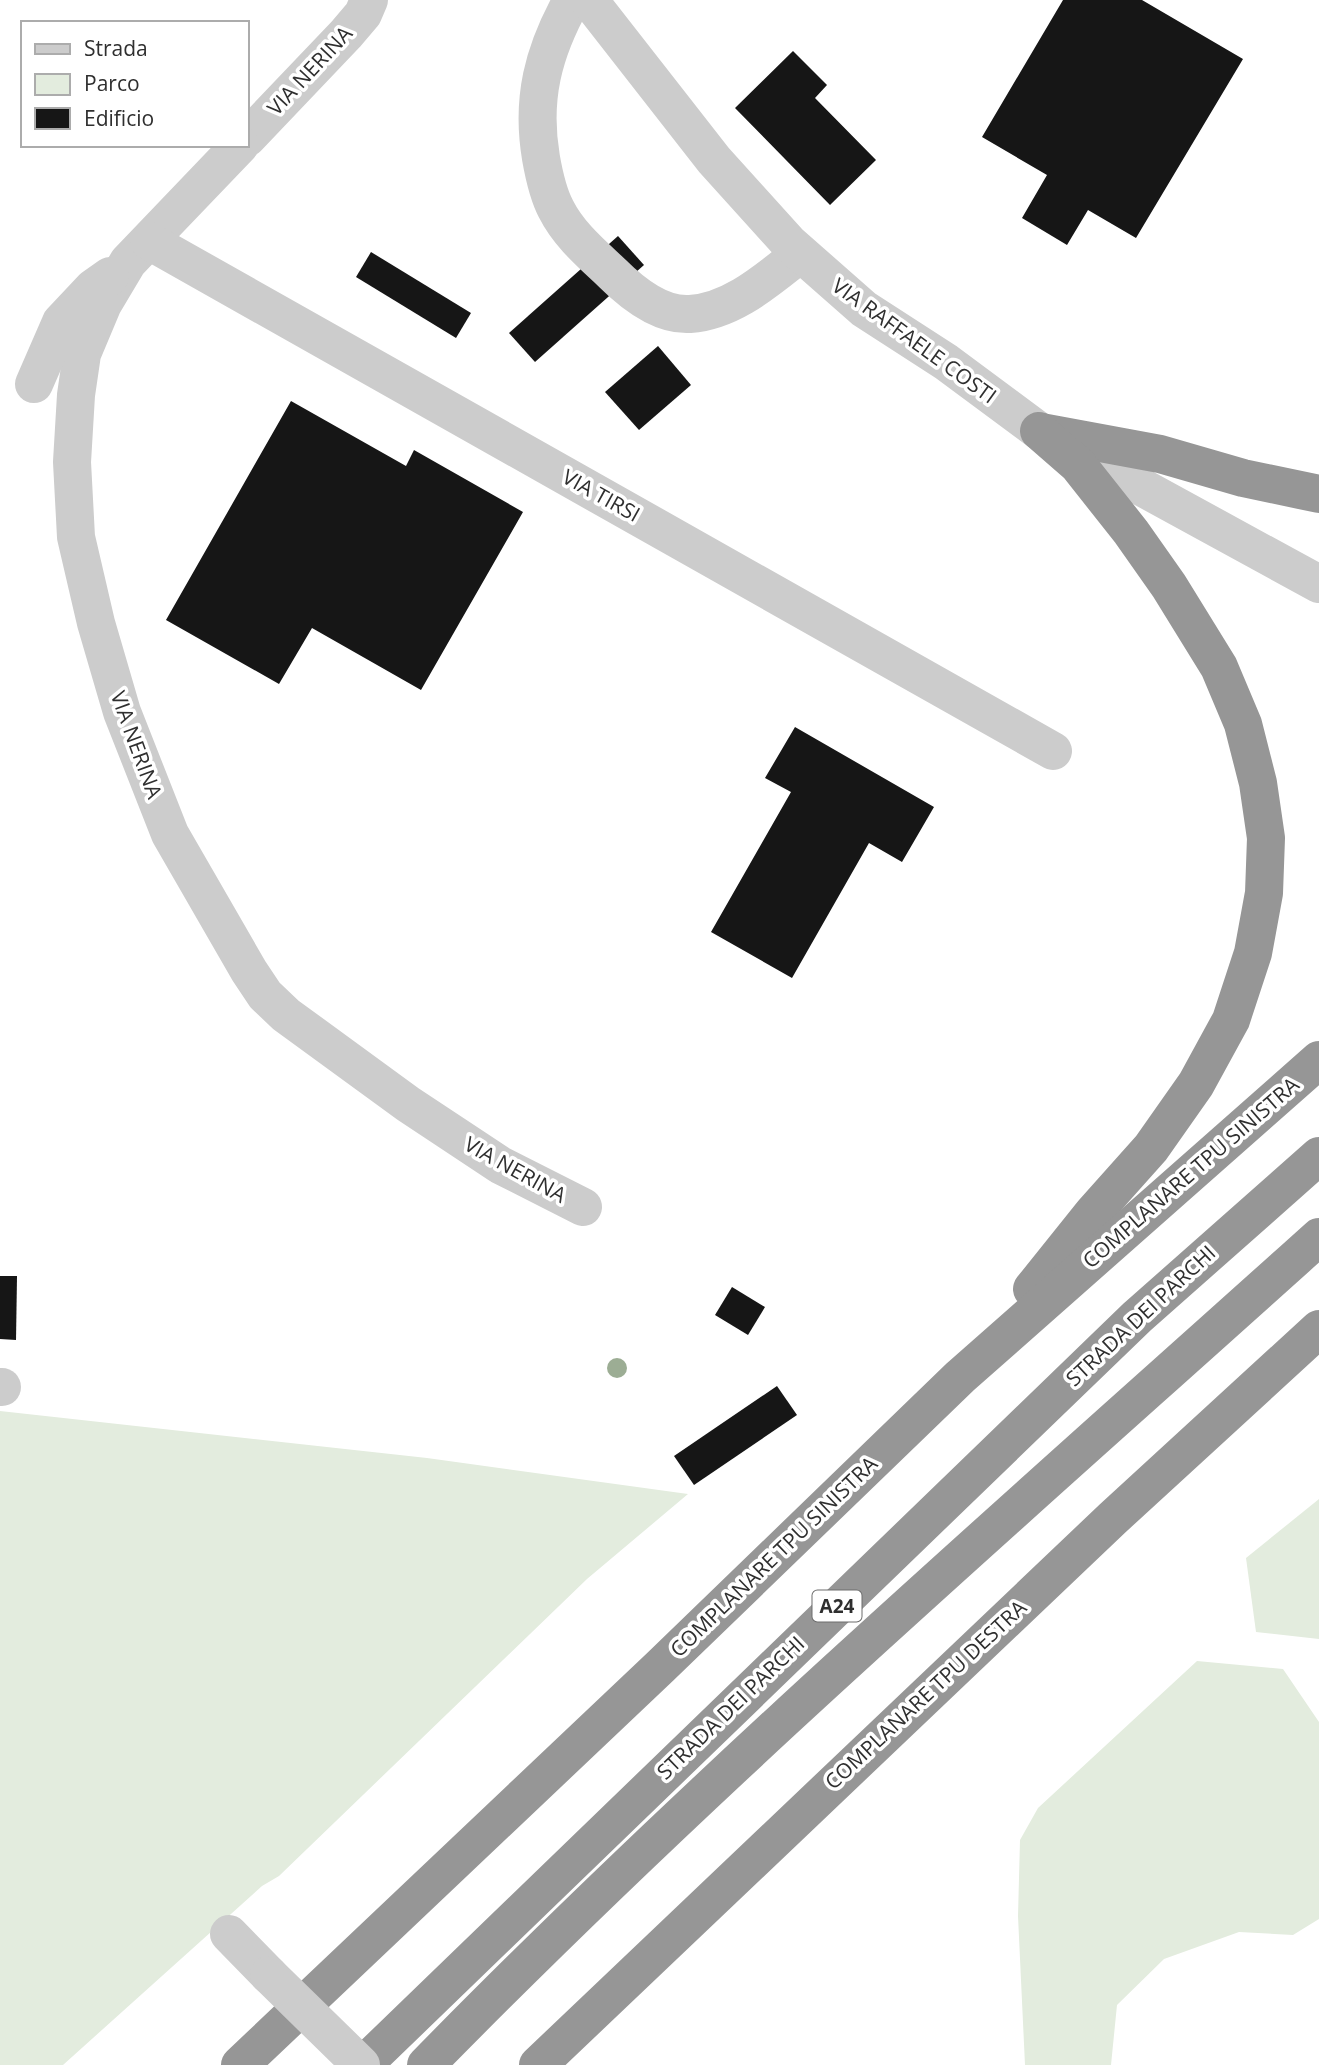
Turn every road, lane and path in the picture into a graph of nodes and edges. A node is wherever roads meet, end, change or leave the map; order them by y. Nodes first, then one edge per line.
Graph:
1 (369, 0) edge
2 (572, 0) edge
3 (589, 0) edge
4 (248, 137) edge
5 (238, 147) edge
6 (138, 251) junction
7 (800, 254) junction
8 (34, 384) dead end
9 (1039, 432) junction
10 (1319, 494) edge
11 (1319, 584) edge
12 (1053, 751) dead end
13 (1319, 1060) edge
14 (1319, 1156) edge
15 (583, 1207) dead end
16 (1319, 1237) edge
17 (1312, 1337) edge
18 (960, 1377) junction
19 (229, 1934) dead end
20 (240, 2065) edge
21 (362, 2065) edge
22 (426, 2065) edge
23 (538, 2065) edge

1 - 4 street, VIA NERINA
2 - 7 street
3 - 7 street, VIA RAFFAELE COSTI
5 - 6 street, VIA NERINA
6 - 8 street
6 - 12 street, VIA TIRSI
6 - 15 street, VIA NERINA
7 - 9 street, VIA RAFFAELE COSTI
9 - 10 highway
9 - 11 street, VIA RAFFAELE COSTI
9 - 18 highway
13 - 18 highway, COMPLANARE TPU SINISTRA
14 - 21 highway, STRADA DEI PARCHI / A24
16 - 22 highway, A24
17 - 23 highway, COMPLANARE TPU DESTRA
18 - 20 highway, COMPLANARE TPU SINISTRA
19 - 21 street, bridge

